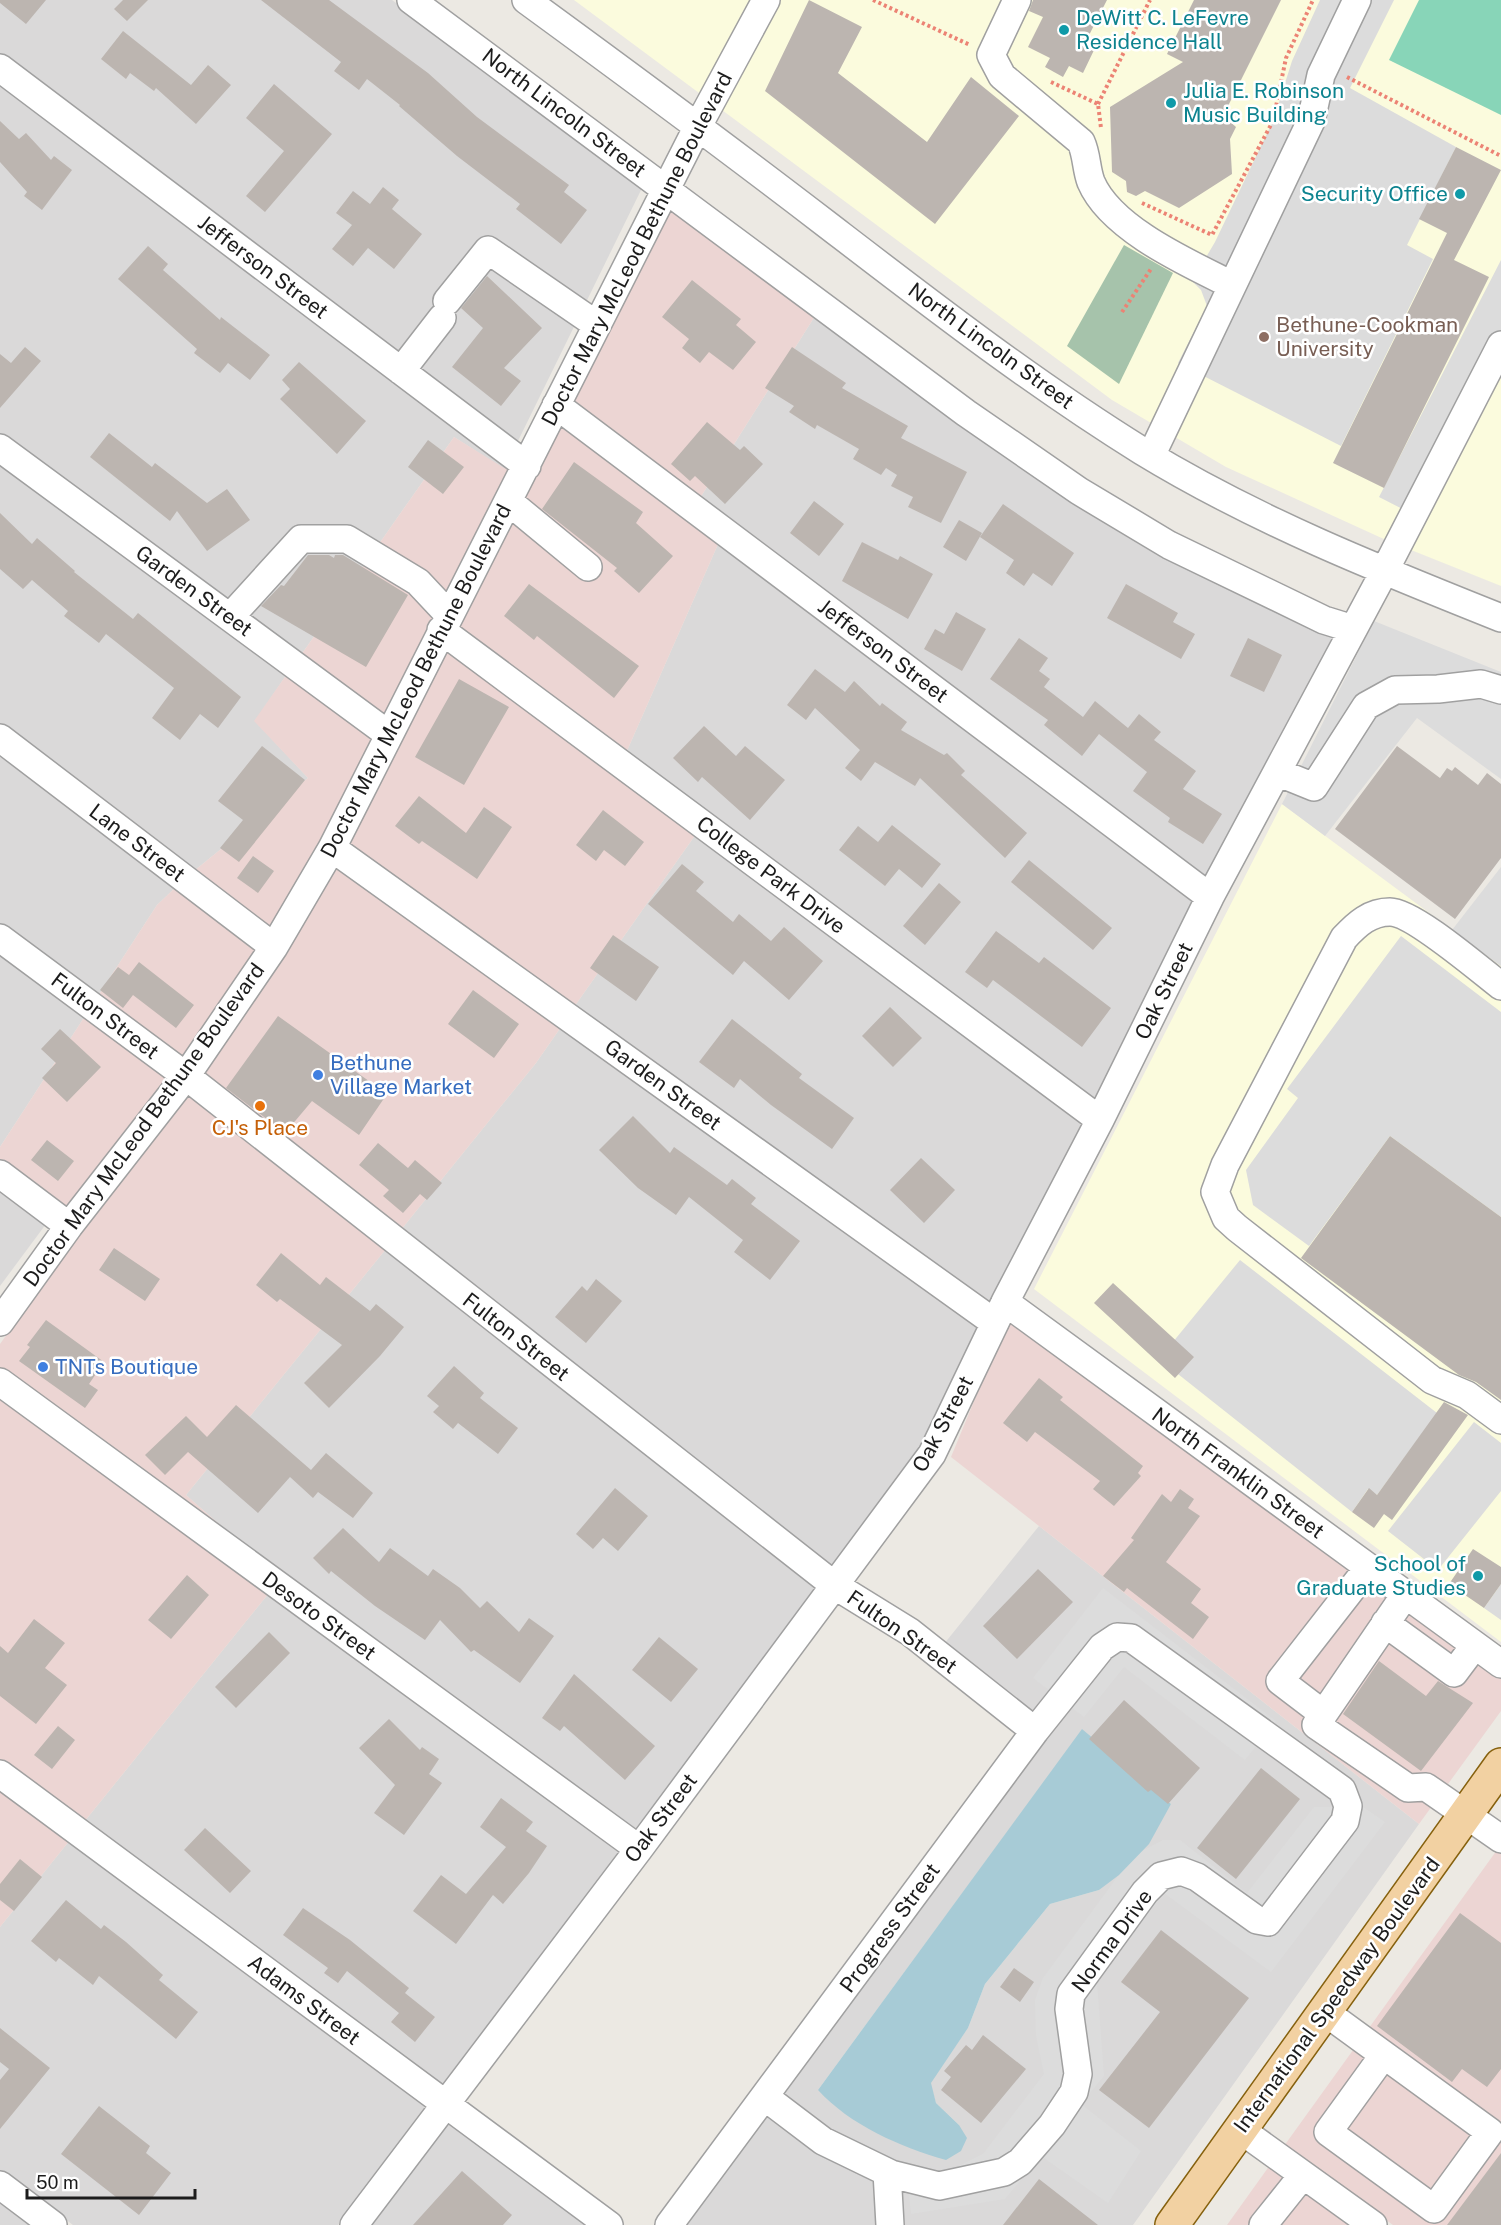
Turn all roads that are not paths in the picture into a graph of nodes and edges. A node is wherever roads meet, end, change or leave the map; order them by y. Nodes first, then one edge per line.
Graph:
1 (411, 0) edge
2 (526, 0) edge
3 (766, 0) edge
4 (1017, 0) edge
5 (1357, 0) edge
6 (0, 68) edge
7 (698, 126) junction
8 (666, 189) junction
9 (1232, 285) junction
10 (597, 325) junction
11 (1501, 345) edge
12 (401, 371) junction
13 (556, 405) junction
14 (0, 448) edge
15 (1151, 456) junction
16 (527, 466) junction
17 (508, 501) junction
18 (588, 567) dead end
19 (1384, 572) junction
20 (230, 617) junction
21 (1501, 618) edge
22 (445, 622) junction
23 (1353, 629) junction
24 (1501, 690) edge
25 (388, 734) junction
26 (0, 738) edge
27 (1277, 772) junction
28 (332, 848) junction
29 (1210, 897) junction
30 (0, 938) edge
31 (274, 947) junction
32 (1501, 986) edge
33 (186, 1076) junction
34 (1100, 1120) junction
35 (0, 1174) edge
36 (69, 1226) junction
37 (1000, 1312) junction
38 (0, 1322) edge
39 (0, 1382) edge
40 (1501, 1420) edge
41 (1368, 1568) junction
42 (834, 1585) junction
43 (1406, 1595) junction
44 (1385, 1623) junction
45 (1117, 1637) joint
46 (1474, 1645) junction
47 (1501, 1664) edge
48 (1319, 1720) junction
49 (1035, 1731) junction
50 (1501, 1765) edge
51 (0, 1774) edge
52 (1466, 1814) junction
53 (1501, 1839) edge
54 (639, 1849) junction
55 (1325, 2012) junction
56 (1383, 2056) junction
57 (765, 2097) junction
58 (443, 2104) junction
59 (1496, 2125) edge
60 (1241, 2130) junction
61 (887, 2172) junction
62 (1303, 2175) junction
63 (0, 2185) edge
64 (1428, 2217) edge
65 (1370, 2224) edge
66 (53, 2225) edge
67 (354, 2225) edge
68 (609, 2225) edge
69 (669, 2225) edge
70 (890, 2225) edge
71 (1172, 2225) edge
72 (1263, 2225) edge

1 - 8 street, North Lincoln Street
2 - 7 street, North Lincoln Street
3 - 7 street, Doctor Mary McLeod Bethune Boulevard
4 - 9 street
5 - 9 street
6 - 12 street, Jefferson Street
7 - 8 street, Doctor Mary McLeod Bethune Boulevard
7 - 15 street, North Lincoln Street
8 - 10 street, Doctor Mary McLeod Bethune Boulevard
8 - 23 street, North Lincoln Street
9 - 15 street
10 - 12 street
10 - 13 street, Doctor Mary McLeod Bethune Boulevard
11 - 19 street, Oak Street
12 - 16 street, Jefferson Street
13 - 16 street, Doctor Mary McLeod Bethune Boulevard
13 - 29 street, Jefferson Street
14 - 20 street, Garden Street
15 - 19 street, North Lincoln Street
16 - 17 street, Doctor Mary McLeod Bethune Boulevard
17 - 18 street
17 - 22 street, Doctor Mary McLeod Bethune Boulevard
19 - 21 street, North Lincoln Street
19 - 23 street, Oak Street
20 - 22 street, College Park Drive
20 - 25 street, Garden Street
22 - 25 street, Doctor Mary McLeod Bethune Boulevard
22 - 34 street, College Park Drive
23 - 27 street, Oak Street
24 - 27 street
25 - 28 street, Doctor Mary McLeod Bethune Boulevard
26 - 31 street, Lane Street
27 - 29 street, Oak Street
28 - 31 street, Doctor Mary McLeod Bethune Boulevard
28 - 37 street, Garden Street
29 - 34 street, Oak Street
30 - 33 street, Fulton Street
31 - 33 street, Doctor Mary McLeod Bethune Boulevard
32 - 40 street
33 - 36 street, Doctor Mary McLeod Bethune Boulevard
33 - 42 street, Fulton Street
34 - 37 street, Oak Street
35 - 36 street
36 - 38 street, Doctor Mary McLeod Bethune Boulevard
37 - 41 street, North Franklin Street
37 - 42 street, Oak Street
39 - 54 street, Desoto Street
41 - 43 street, North Franklin Street
41 - 48 street
42 - 49 street, Fulton Street
42 - 54 street, Oak Street
43 - 44 street
43 - 46 street, North Franklin Street
44 - 46 street
44 - 48 street
45 - 49 street, Progress Street
45 - 61 street, Norma Drive
46 - 47 street, North Franklin Street
48 - 52 street
49 - 57 street, Progress Street
50 - 52 main road, International Speedway Boulevard
51 - 58 street, Adams Street
52 - 53 street
52 - 55 main road, International Speedway Boulevard
54 - 58 street, Oak Street
55 - 56 street
55 - 60 main road, International Speedway Boulevard
56 - 59 street
56 - 64 street
57 - 61 street
57 - 69 street, Progress Street
58 - 67 street, Oak Street
58 - 68 street, Adams Street
59 - 64 street
60 - 62 street
60 - 71 main road, International Speedway Boulevard
61 - 70 street
62 - 65 street
62 - 72 street
63 - 66 street

